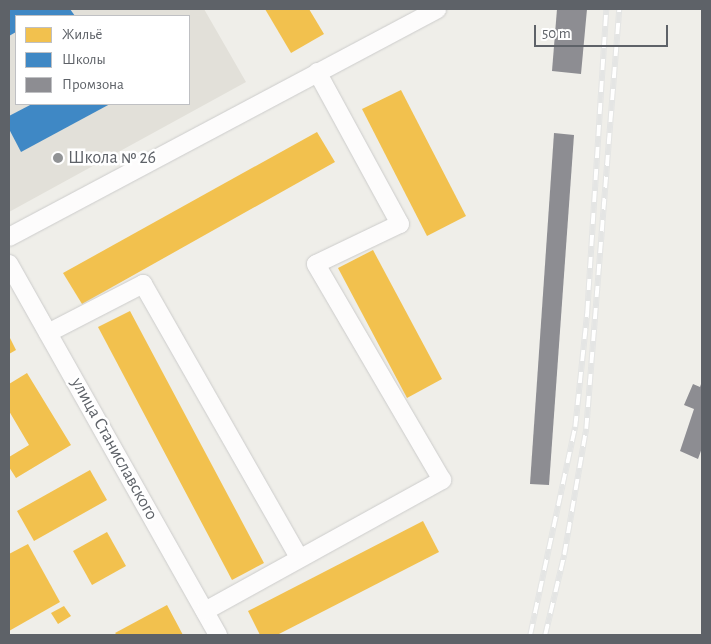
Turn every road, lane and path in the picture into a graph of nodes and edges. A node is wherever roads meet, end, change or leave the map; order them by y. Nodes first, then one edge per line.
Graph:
1 (437, 9) edge
2 (317, 72) junction
3 (9, 237) edge
4 (9, 264) edge
5 (48, 333) junction
6 (298, 558) junction
7 (205, 611) junction
8 (218, 635) edge

1 - 2 street
2 - 3 street
2 - 6 street
4 - 5 street, улица Станиславского
5 - 6 street
5 - 7 street, улица Станиславского
6 - 7 street
7 - 8 street, улица Станиславского

